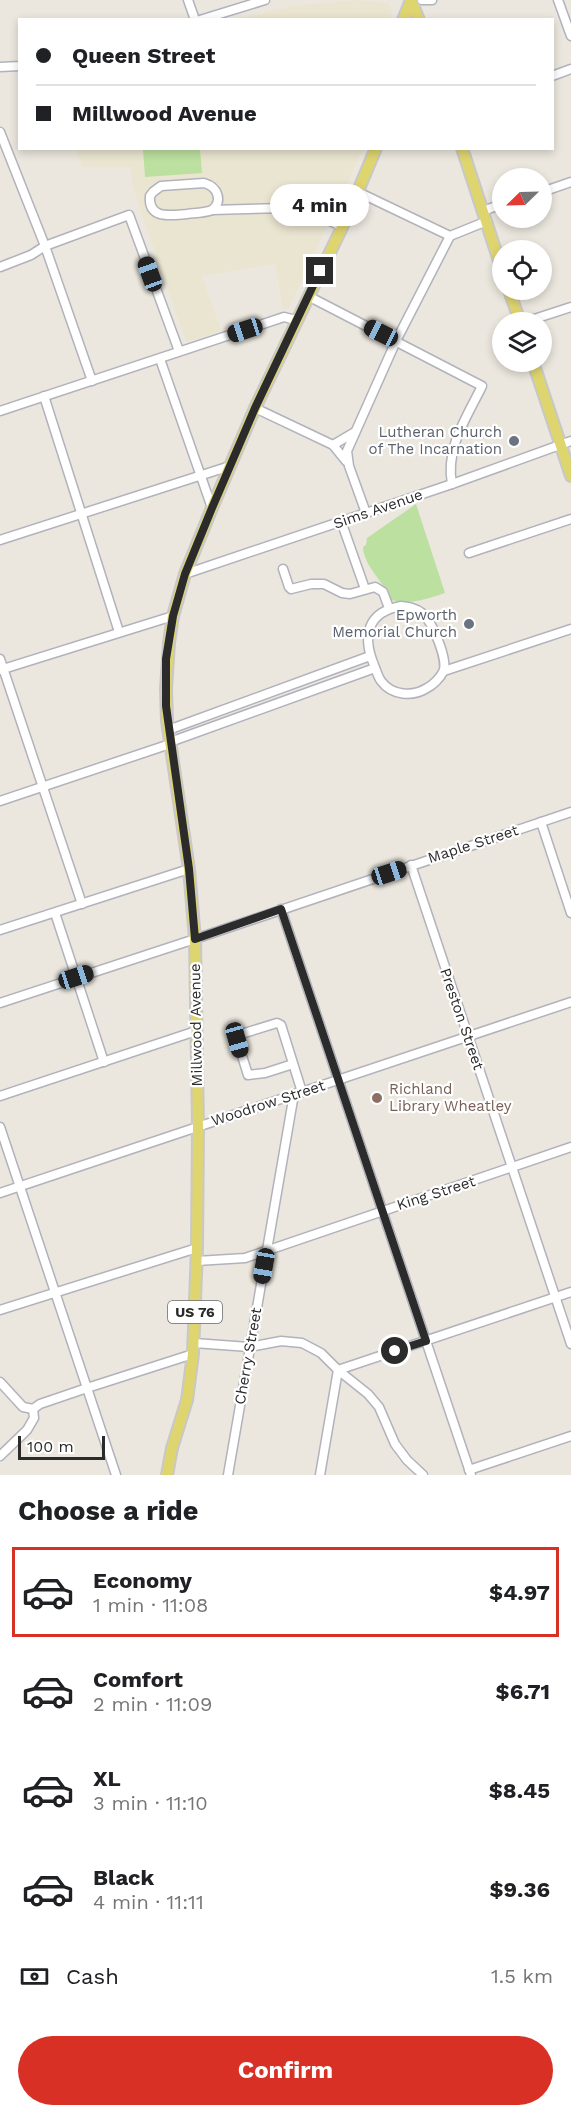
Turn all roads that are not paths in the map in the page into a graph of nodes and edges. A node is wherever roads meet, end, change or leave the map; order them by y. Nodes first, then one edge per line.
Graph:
1 (188, 0) edge
2 (265, 0) edge
3 (411, 0) edge
4 (422, 0) edge
5 (432, 0) edge
6 (558, 0) edge
7 (194, 18) edge
8 (206, 18) edge
9 (404, 18) edge
10 (418, 18) edge
11 (571, 36) edge
12 (18, 66) edge
13 (0, 68) edge
14 (571, 69) edge
15 (554, 75) edge
16 (0, 132) edge
17 (3, 146) edge
18 (375, 150) edge
19 (463, 150) edge
20 (571, 182) edge
21 (552, 189) edge
22 (358, 192) junction
23 (212, 210) junction
24 (492, 211) edge
25 (485, 216) junction
26 (342, 226) junction
27 (450, 236) junction
28 (493, 240) edge
29 (45, 246) junction
30 (0, 267) edge
31 (308, 296) junction
32 (571, 307) edge
33 (552, 313) edge
34 (296, 320) junction
35 (396, 341) junction
36 (179, 351) junction
37 (160, 358) junction
38 (537, 372) edge
39 (92, 381) junction
40 (44, 396) junction
41 (1, 408) edge
42 (255, 408) junction
43 (355, 432) junction
44 (566, 443) edge
45 (333, 445) junction
46 (230, 466) junction
47 (349, 466) junction
48 (200, 475) junction
49 (571, 477) edge
50 (452, 484) junction
51 (212, 508) junction
52 (82, 513) junction
53 (366, 513) junction
54 (571, 519) edge
55 (341, 521) junction
56 (0, 540) edge
57 (469, 553) dead end
58 (283, 569) dead end
59 (185, 574) junction
60 (365, 589) junction
61 (389, 608) junction
62 (173, 616) junction
63 (571, 629) edge
64 (119, 632) junction
65 (370, 656) junction
66 (0, 658) edge
67 (375, 668) junction
68 (2, 670) edge
69 (444, 671) junction
70 (168, 730) junction
71 (170, 743) junction
72 (42, 788) junction
73 (0, 801) edge
74 (571, 812) edge
75 (541, 822) junction
76 (411, 865) junction
77 (189, 869) junction
78 (82, 904) junction
79 (281, 909) junction
80 (55, 913) junction
81 (571, 913) edge
82 (0, 930) edge
83 (195, 939) junction
84 (76, 977) junction
85 (571, 1002) edge
86 (0, 1003) edge
87 (196, 1031) junction
88 (468, 1036) junction
89 (104, 1062) junction
90 (293, 1064) junction
91 (338, 1080) junction
92 (298, 1093) junction
93 (0, 1096) edge
94 (198, 1126) junction
95 (0, 1127) edge
96 (571, 1148) edge
97 (512, 1167) junction
98 (20, 1186) junction
99 (0, 1193) edge
100 (382, 1211) junction
101 (197, 1248) junction
102 (266, 1251) junction
103 (197, 1261) junction
104 (56, 1292) junction
105 (571, 1292) edge
106 (556, 1298) junction
107 (0, 1310) edge
108 (426, 1341) junction
109 (571, 1344) edge
110 (249, 1347) junction
111 (194, 1348) junction
112 (338, 1371) junction
113 (0, 1382) edge
114 (87, 1388) junction
115 (33, 1409) junction
116 (571, 1436) edge
117 (2, 1451) edge
118 (470, 1473) edge
119 (116, 1475) edge
120 (167, 1475) edge
121 (228, 1475) edge
122 (320, 1475) edge
123 (423, 1475) edge

1 - 7 street
2 - 8 street
3 - 9 main road
3 - 10 main road
4 - 5 street
6 - 11 street
12 - 13 street
14 - 15 street
16 - 17 street
17 - 29 street
18 - 22 main road, Millwood Avenue / US 76
19 - 25 main road
20 - 21 street
22 - 26 main road, Millwood Avenue / US 76
22 - 27 street
23 - 23 street
23 - 26 street
24 - 25 street
25 - 27 street
25 - 28 main road
26 - 31 main road, Millwood Avenue / US 76
27 - 35 street
29 - 30 street
29 - 36 street
29 - 39 street
31 - 34 main road, Millwood Avenue / US 76
31 - 35 street
32 - 33 street
34 - 36 street
34 - 42 main road, Millwood Avenue / US 76
35 - 43 street
35 - 50 street
36 - 37 street
37 - 39 street
37 - 48 street
38 - 44 main road
39 - 40 street
40 - 41 street
40 - 52 street
42 - 45 street
42 - 46 main road, Millwood Avenue / US 76
43 - 45 street
43 - 47 street
44 - 49 main road
44 - 50 street, Sims Avenue
45 - 47 street
46 - 48 street
46 - 51 main road, Millwood Avenue / US 76
47 - 53 street
48 - 51 street
48 - 52 street
50 - 53 street, Sims Avenue
51 - 59 main road, Millwood Avenue / US 76
52 - 56 street
52 - 64 street
53 - 55 street, Sims Avenue
54 - 57 street
55 - 59 street, Sims Avenue
55 - 60 street
58 - 60 street
59 - 62 main road, Millwood Avenue / US 76
60 - 61 street
61 - 65 street
61 - 69 street
62 - 64 street
62 - 70 main road, Millwood Avenue / US 76
63 - 69 street
64 - 68 street
65 - 67 street
65 - 70 street
66 - 68 street
67 - 69 street
67 - 71 street
68 - 72 street
70 - 71 main road, Millwood Avenue / US 76
71 - 72 street
71 - 77 main road, Millwood Avenue / US 76
72 - 73 street
72 - 78 street
74 - 75 street, Maple Street
75 - 76 street, Maple Street
75 - 81 street
76 - 79 street, Maple Street
76 - 88 street, Preston Street
77 - 78 street
77 - 83 main road, Millwood Avenue / US 76
78 - 80 street
79 - 83 street, Maple Street
79 - 91 street
80 - 82 street
80 - 84 street
83 - 84 street, Maple Street
83 - 87 main road, Millwood Avenue / US 76
84 - 86 street, Maple Street
84 - 89 street
85 - 88 street, Woodrow Street
87 - 89 street
87 - 94 main road, Millwood Avenue / US 76
88 - 91 street, Woodrow Street
88 - 97 street, Preston Street
89 - 93 street
90 - 90 street
90 - 92 street
91 - 92 street, Woodrow Street
91 - 100 street
92 - 94 street, Woodrow Street
92 - 102 street, Cherry Street
94 - 98 street, Woodrow Street
94 - 101 main road, Millwood Avenue / US 76
95 - 98 street
96 - 97 street, King Street
97 - 100 street, King Street
97 - 106 street, Preston Street
98 - 99 street, Woodrow Street
98 - 104 street
100 - 102 street, King Street
100 - 108 street
101 - 103 main road, Millwood Avenue / US 76
101 - 104 street
102 - 103 street, King Street
102 - 110 street, Cherry Street
103 - 111 main road, Millwood Avenue / US 76
104 - 107 street
104 - 114 street
105 - 106 street
106 - 108 street
106 - 109 street, Preston Street
108 - 112 street
108 - 118 street
110 - 111 street
110 - 112 street
110 - 121 street, Cherry Street
111 - 114 street
111 - 120 main road, Millwood Avenue / US 76
112 - 122 street
112 - 123 street
113 - 115 street
114 - 115 street
114 - 119 street
115 - 117 street
116 - 118 street

